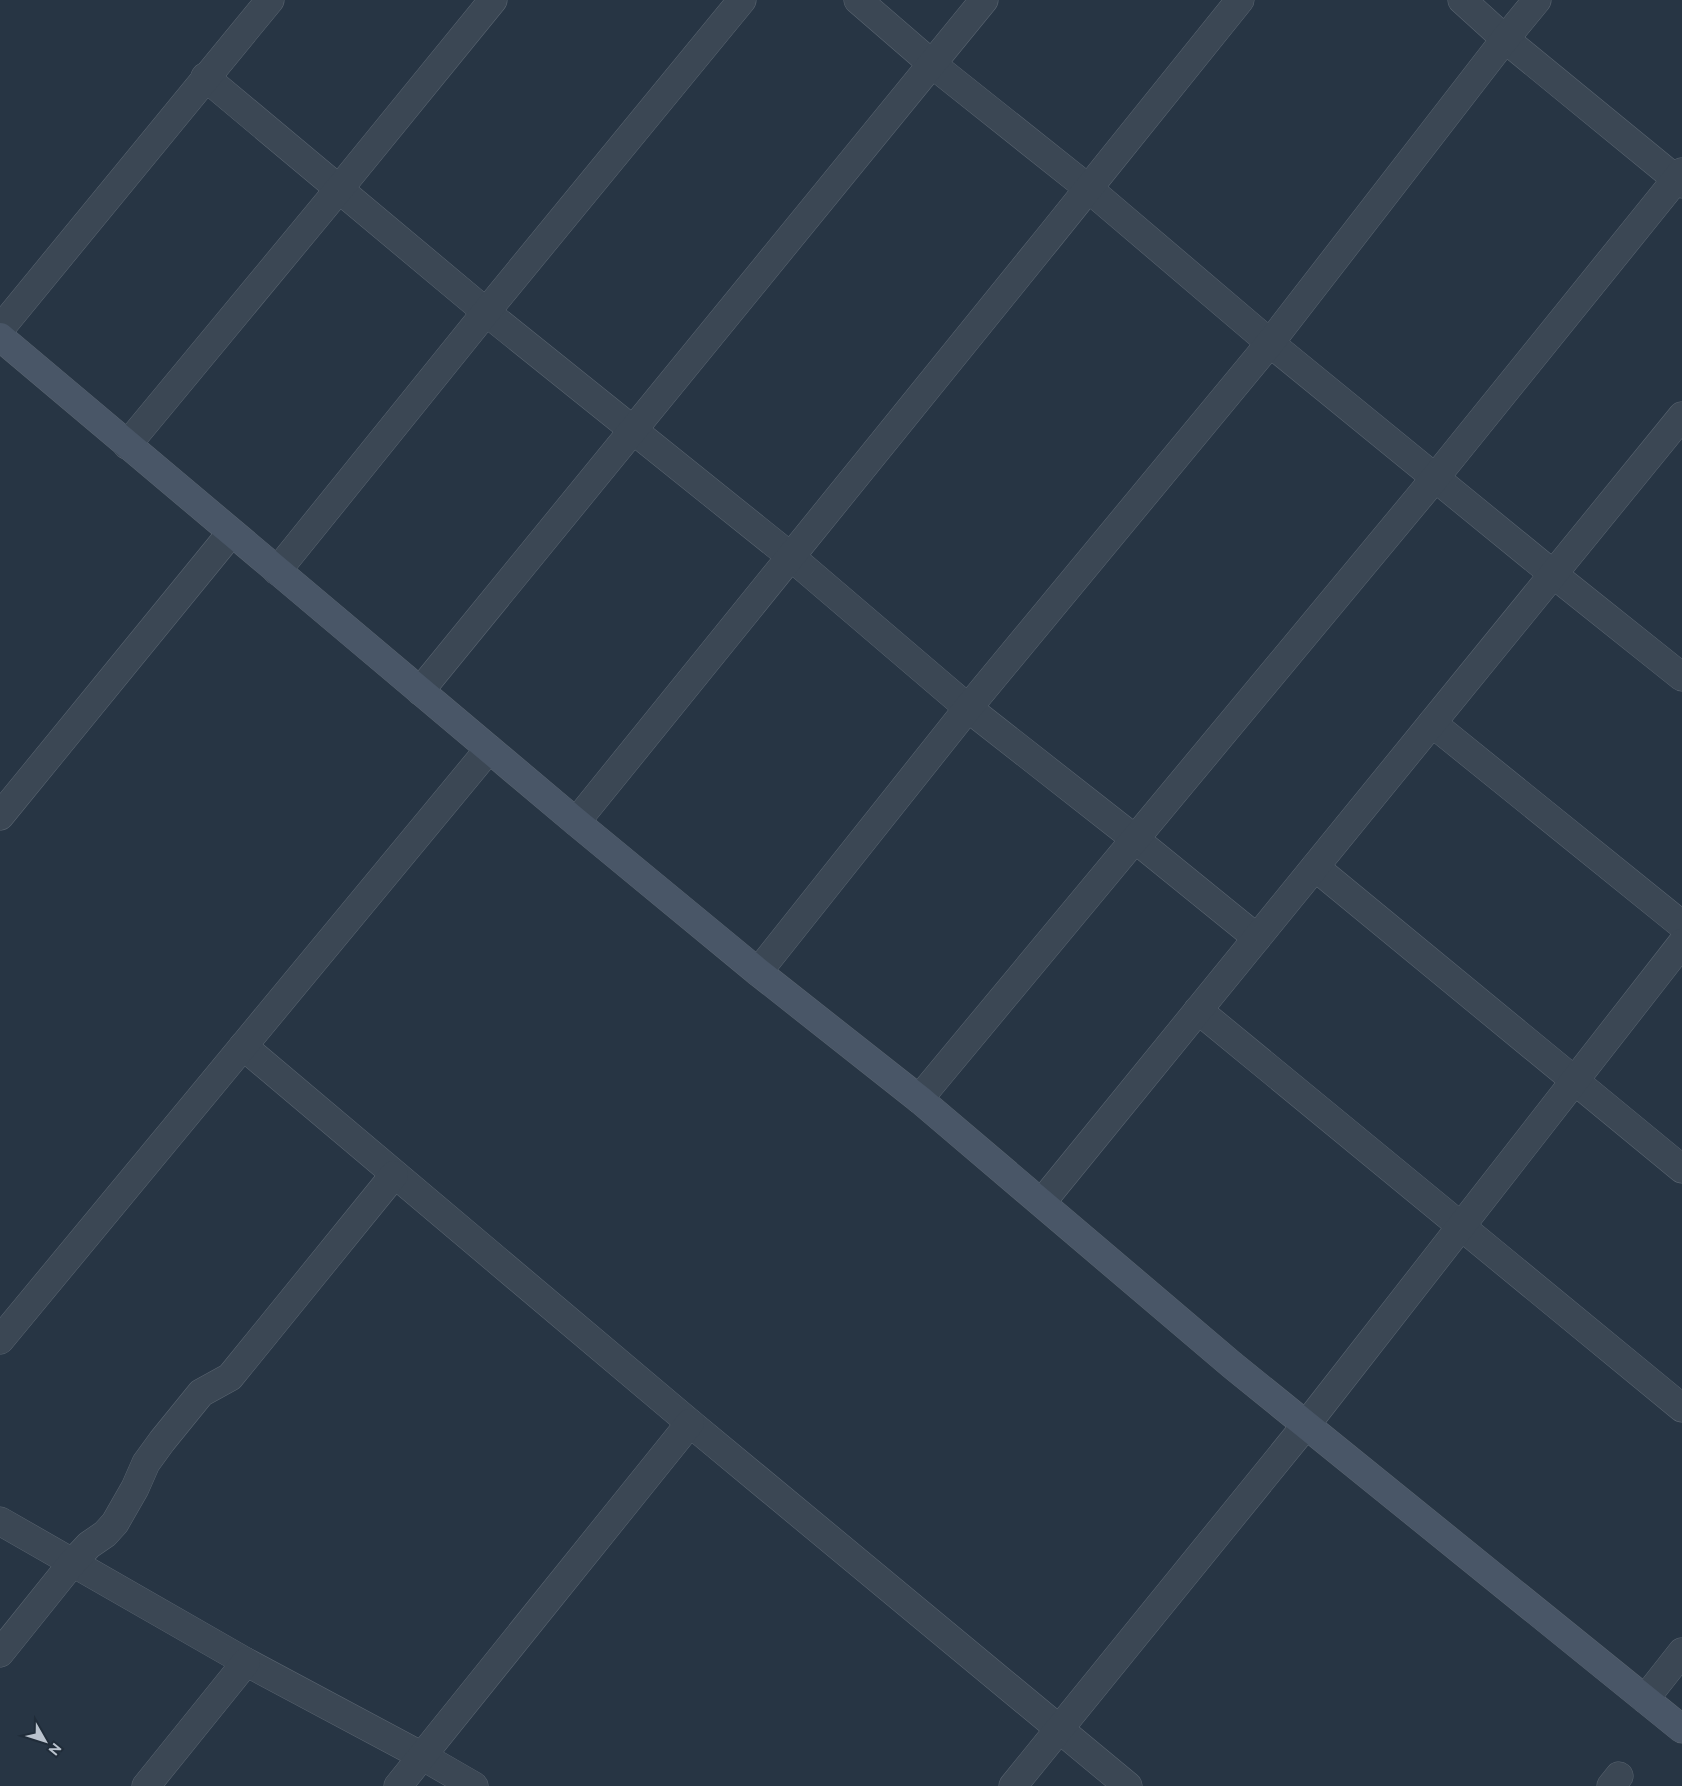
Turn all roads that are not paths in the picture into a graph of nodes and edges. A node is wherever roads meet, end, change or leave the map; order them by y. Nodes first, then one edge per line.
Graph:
1 (270, 0) edge
2 (493, 0) edge
3 (742, 0) edge
4 (858, 0) edge
5 (984, 0) edge
6 (1240, 0) edge
7 (1462, 0) edge
8 (1538, 0) edge
9 (1505, 39) junction
10 (932, 64) junction
11 (205, 77) junction
12 (1680, 178) edge
13 (339, 189) junction
14 (1089, 190) junction
15 (486, 312) junction
16 (0, 330) edge
17 (0, 337) edge
18 (1270, 343) junction
19 (1682, 416) edge
20 (633, 430) junction
21 (127, 445) junction
22 (1434, 478) junction
23 (231, 533) junction
24 (790, 556) junction
25 (277, 571) junction
26 (1553, 574) junction
27 (1682, 677) edge
28 (420, 691) junction
29 (968, 708) junction
30 (1432, 723) junction
31 (489, 749) junction
32 (0, 816) edge
33 (576, 822) junction
34 (1135, 839) junction
35 (1314, 867) junction
36 (1682, 925) edge
37 (1257, 938) junction
38 (1682, 943) edge
39 (758, 972) junction
40 (1198, 1010) junction
41 (243, 1046) junction
42 (1574, 1081) junction
43 (919, 1099) junction
44 (1682, 1169) edge
45 (394, 1175) junction
46 (1042, 1202) junction
47 (1461, 1226) junction
48 (0, 1340) edge
49 (1682, 1408) edge
50 (690, 1423) junction
51 (1306, 1425) junction
52 (0, 1520) edge
53 (73, 1562) junction
54 (1682, 1652) edge
55 (0, 1653) edge
56 (246, 1662) junction
57 (1645, 1699) junction
58 (1060, 1728) junction
59 (1682, 1729) edge
60 (422, 1756) junction
61 (146, 1786) edge
62 (398, 1786) edge
63 (474, 1786) edge
64 (1013, 1786) edge
65 (1128, 1786) edge

1 - 11 street
2 - 13 street
3 - 15 street
4 - 10 street
5 - 10 street
6 - 14 street
7 - 9 street
8 - 9 street
9 - 12 street
9 - 18 street
10 - 14 street
10 - 20 street
11 - 13 street
11 - 16 street
12 - 22 street
13 - 15 street
13 - 21 street
14 - 18 street
14 - 24 street
15 - 20 street
15 - 25 street
17 - 21 main road
18 - 22 street
18 - 29 street
19 - 26 street
20 - 24 street
20 - 28 street
21 - 23 main road
22 - 26 street
22 - 34 street
23 - 25 main road
23 - 32 street
24 - 29 street
24 - 33 street
25 - 28 main road
26 - 27 street
26 - 30 street
28 - 31 main road
29 - 34 street
29 - 39 street
30 - 35 street
30 - 36 street
31 - 33 main road
31 - 41 street
33 - 39 main road
34 - 37 street
34 - 43 street
35 - 37 street
35 - 42 street
37 - 40 street
38 - 42 street
39 - 43 main road
40 - 46 street
40 - 47 street
41 - 45 street
41 - 48 street
42 - 44 street
42 - 47 street
43 - 46 main road
45 - 50 street
45 - 53 street
46 - 51 main road
47 - 49 street
47 - 51 street
50 - 58 street
50 - 60 street
51 - 57 main road
51 - 58 street
52 - 53 street
53 - 55 street
53 - 56 street
54 - 57 street
56 - 60 street
56 - 61 street
57 - 59 main road
58 - 64 street
58 - 65 street
60 - 62 street
60 - 63 street

